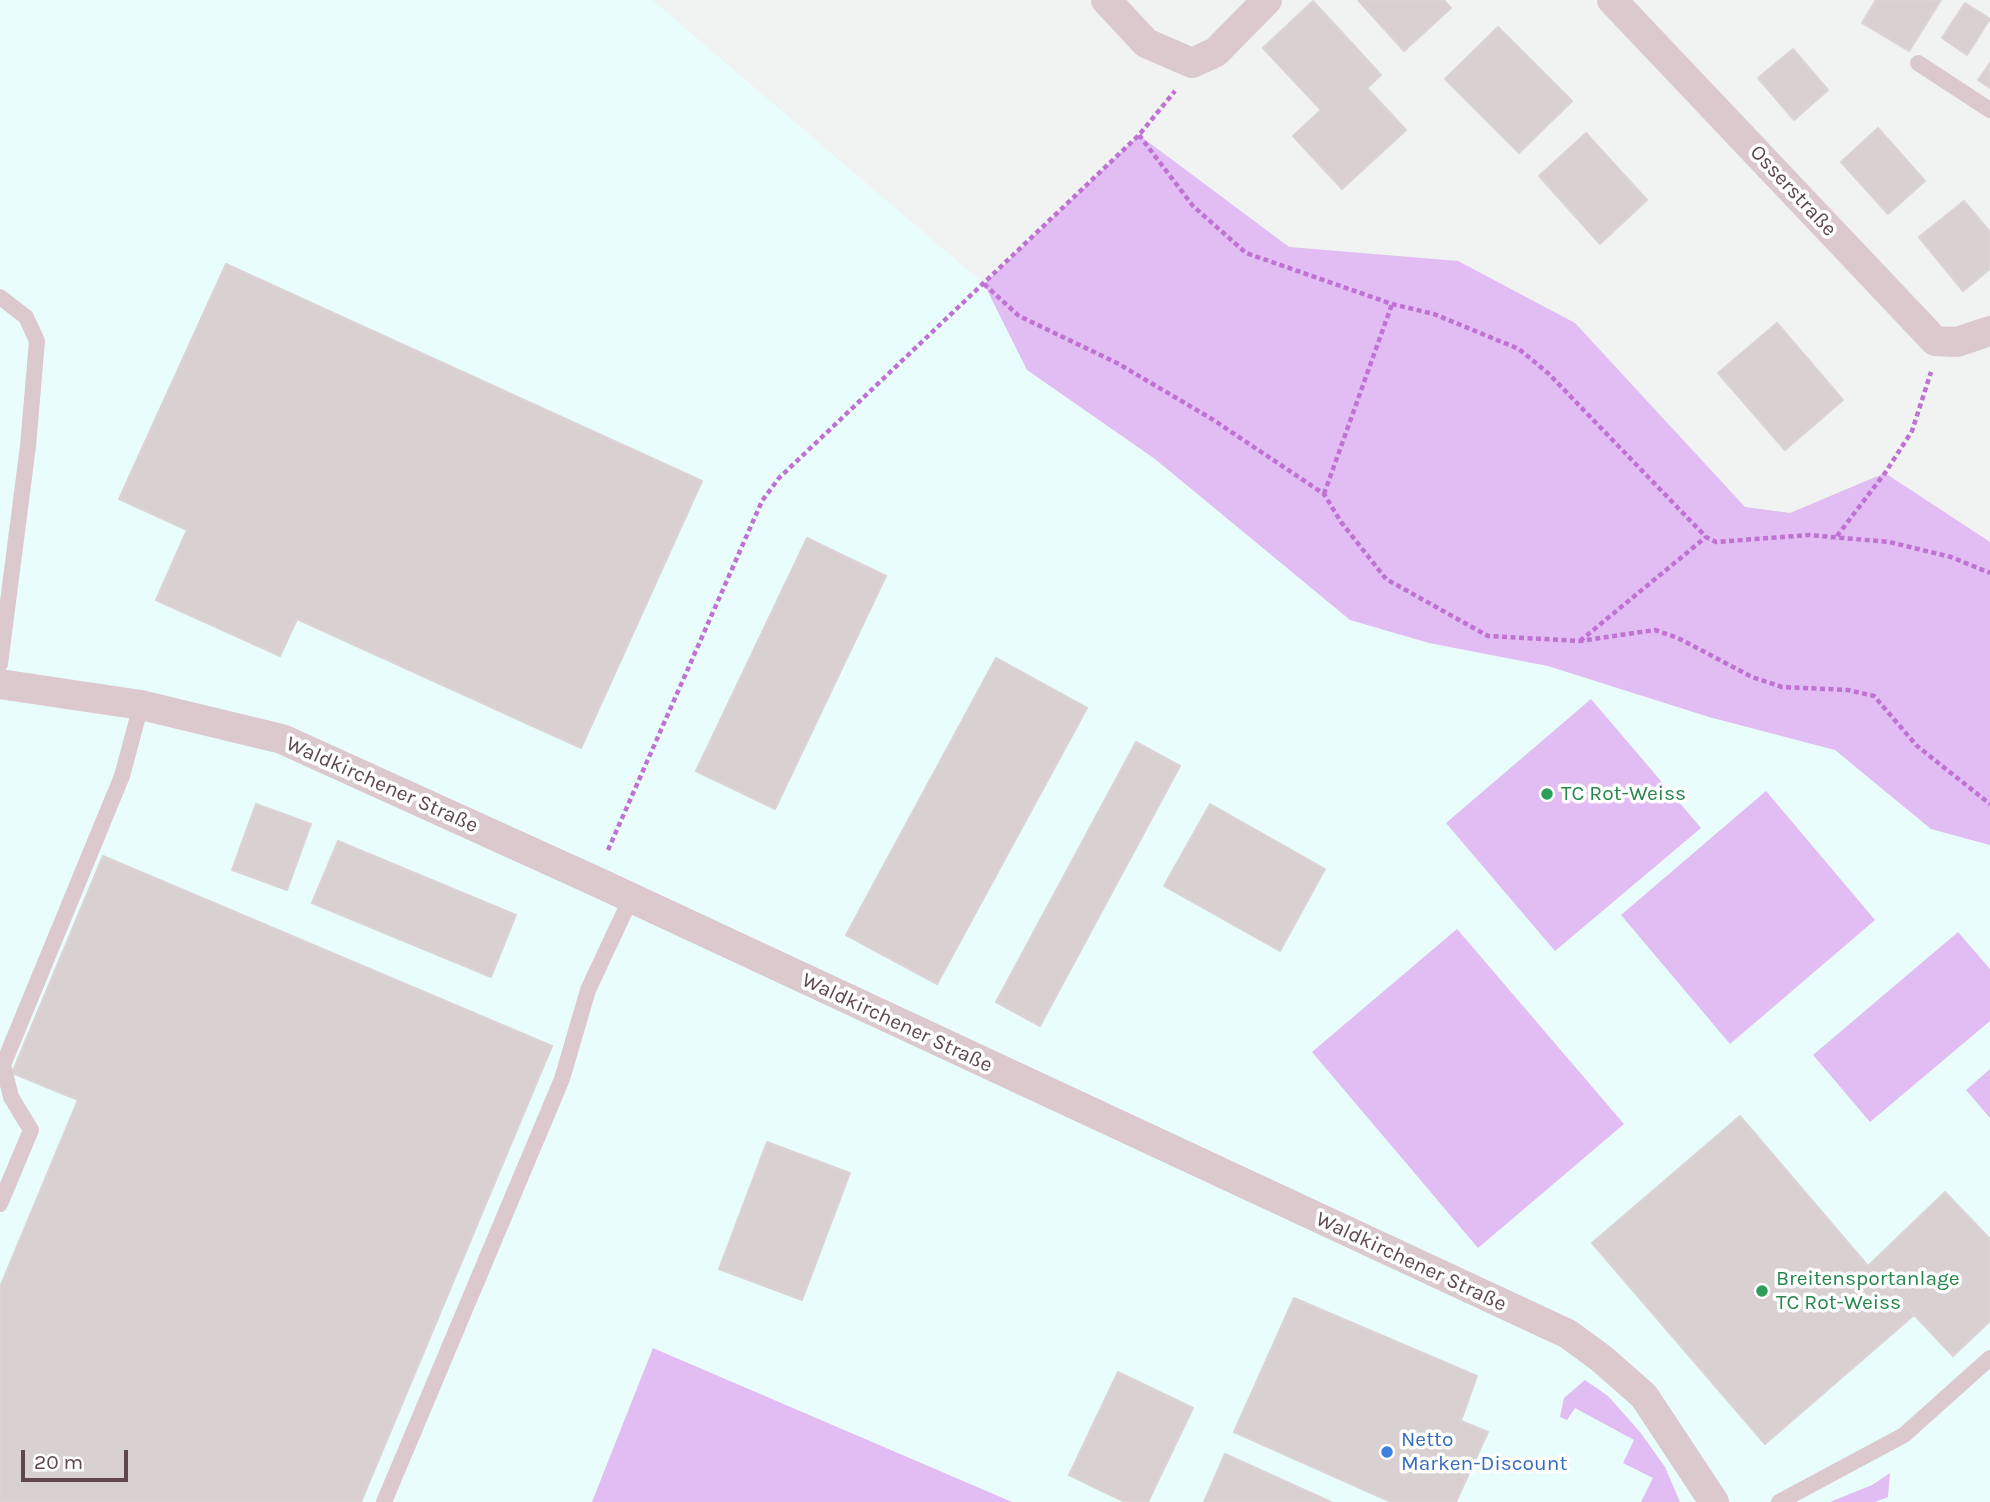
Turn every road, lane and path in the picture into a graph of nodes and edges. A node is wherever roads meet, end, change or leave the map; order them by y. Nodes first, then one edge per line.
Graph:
1 (1106, 0) edge
2 (1267, 0) edge
3 (1612, 0) edge
4 (1192, 63) junction
5 (1918, 63) dead end
6 (1990, 110) edge
7 (1139, 135) junction
8 (984, 284) junction
9 (0, 297) edge
10 (1392, 304) junction
11 (1990, 331) edge
12 (1935, 341) junction
13 (1324, 494) junction
14 (1836, 536) junction
15 (1706, 537) junction
16 (1990, 573) edge
17 (1580, 641) junction
18 (0, 664) edge
19 (0, 684) edge
20 (141, 705) junction
21 (1990, 804) edge
22 (594, 881) junction
23 (631, 898) junction
24 (0, 1204) edge
25 (1990, 1357) edge
26 (1800, 1497) edge
27 (384, 1502) edge
28 (1714, 1502) edge
29 (1779, 1502) edge

1 - 4 street
2 - 4 street
3 - 12 street, Osserstraße
4 - 7 path
5 - 6 lane
7 - 8 path
7 - 10 path
8 - 13 path
8 - 22 path
9 - 18 lane
10 - 13 path
10 - 15 path
11 - 12 street
12 - 14 path
13 - 17 path
14 - 15 path
14 - 16 path
15 - 17 path
17 - 21 path
19 - 20 street, Waldkirchener Straße
20 - 22 street, Waldkirchener Straße
20 - 24 lane
22 - 23 street, Waldkirchener Straße
23 - 27 lane
23 - 28 street, Waldkirchener Straße
25 - 26 lane
26 - 29 lane

